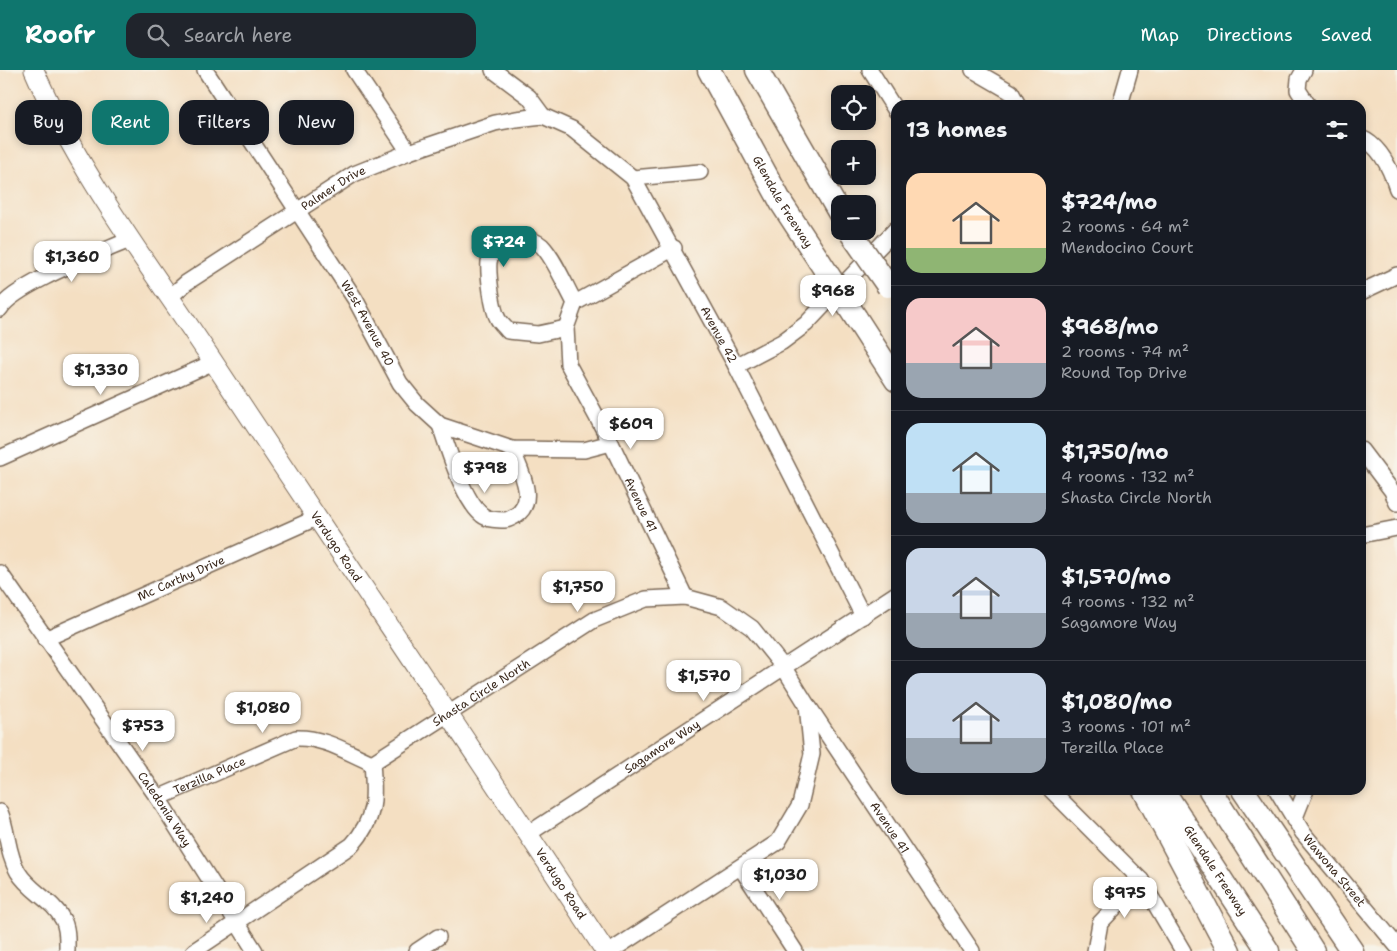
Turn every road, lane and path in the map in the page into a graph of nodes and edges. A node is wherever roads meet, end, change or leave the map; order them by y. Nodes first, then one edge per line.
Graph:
1 (34, 70) edge
2 (205, 70) edge
3 (354, 70) edge
4 (493, 70) edge
5 (709, 70) edge
6 (757, 70) edge
7 (870, 70) edge
8 (973, 70) edge
9 (1130, 70) edge
10 (1304, 70) edge
11 (1015, 100) edge
12 (1121, 100) edge
13 (1305, 100) edge
14 (891, 103) edge
15 (543, 116) junction
16 (1366, 141) edge
17 (409, 152) junction
18 (700, 172) dead end
19 (633, 178) junction
20 (1397, 189) edge
21 (831, 198) edge
22 (296, 210) junction
23 (891, 234) edge
24 (129, 240) junction
25 (856, 240) edge
26 (674, 248) junction
27 (1397, 275) edge
28 (1366, 290) edge
29 (891, 292) edge
30 (169, 298) junction
31 (575, 303) junction
32 (0, 309) edge
33 (566, 328) junction
34 (214, 362) junction
35 (736, 366) junction
36 (891, 372) edge
37 (440, 424) junction
38 (611, 443) junction
39 (512, 449) junction
40 (1366, 457) edge
41 (0, 458) edge
42 (1397, 503) edge
43 (316, 518) junction
44 (1397, 528) edge
45 (1366, 534) edge
46 (0, 573) edge
47 (685, 597) junction
48 (891, 597) edge
49 (863, 616) junction
50 (45, 639) junction
51 (784, 668) junction
52 (807, 705) junction
53 (449, 715) junction
54 (372, 763) junction
55 (1056, 795) edge
56 (1147, 795) edge
57 (1166, 795) edge
58 (1213, 795) edge
59 (1247, 795) edge
60 (1280, 795) edge
61 (1304, 795) edge
62 (158, 798) junction
63 (0, 812) edge
64 (1294, 820) junction
65 (528, 834) junction
66 (741, 868) junction
67 (1141, 880) junction
68 (237, 921) junction
69 (438, 937) dead end
70 (1395, 939) edge
71 (67, 951) edge
72 (194, 951) edge
73 (255, 951) edge
74 (417, 951) edge
75 (604, 951) edge
76 (611, 951) edge
77 (795, 951) edge
78 (972, 951) edge
79 (1095, 951) edge
80 (1183, 951) edge
81 (1229, 951) edge
82 (1268, 951) edge
83 (1313, 951) edge
84 (1352, 951) edge

1 - 24 main road, Verdugo Road
2 - 22 street, West Avenue 40
3 - 17 street
4 - 15 street
5 - 36 highway, Glendale Freeway, bridge
6 - 21 highway
7 - 14 street
8 - 11 street
9 - 12 street
10 - 13 street
15 - 17 street, Palmer Drive
15 - 19 street, Avenue 42
16 - 20 street
17 - 22 street, Palmer Drive
18 - 19 street
19 - 26 street, Avenue 42
22 - 30 street, Palmer Drive
22 - 37 street, West Avenue 40
23 - 35 street
24 - 30 main road, Verdugo Road
24 - 32 street
25 - 29 highway, bridge
26 - 31 street
26 - 35 street, Avenue 42
27 - 28 street
30 - 34 main road, Verdugo Road
31 - 33 street, Avenue 41
31 - 33 street
33 - 38 street, Avenue 41
34 - 41 street
34 - 43 main road, Verdugo Road
35 - 49 street, Avenue 42
37 - 39 street, West Avenue 40
37 - 39 street
38 - 39 street, West Avenue 40
38 - 47 street, Avenue 41
40 - 42 street
43 - 50 street, Mc Carthy Drive
43 - 53 main road, Verdugo Road
44 - 45 street
46 - 50 street, Caledonia Way
47 - 51 street, Shasta Circle North
47 - 53 street, Shasta Circle North
48 - 49 street, Sagamore Way
49 - 51 street, Sagamore Way
50 - 62 street, Caledonia Way
51 - 52 street, Avenue 41
51 - 65 street, Sagamore Way
52 - 66 street
52 - 78 street, Avenue 41
53 - 54 street, Shasta Circle North
53 - 65 main road, Verdugo Road
54 - 62 street, Terzilla Place
54 - 68 street
55 - 67 street
56 - 81 highway
57 - 82 highway, Glendale Freeway
58 - 83 highway
59 - 84 highway
60 - 64 street, Wawona Street
61 - 64 street
62 - 68 street, Caledonia Way
63 - 71 street
64 - 70 street, Wawona Street
65 - 75 main road, Verdugo Road
66 - 76 street
66 - 77 street
67 - 79 street
67 - 80 street
68 - 72 street
68 - 73 street, Caledonia Way
69 - 74 street

